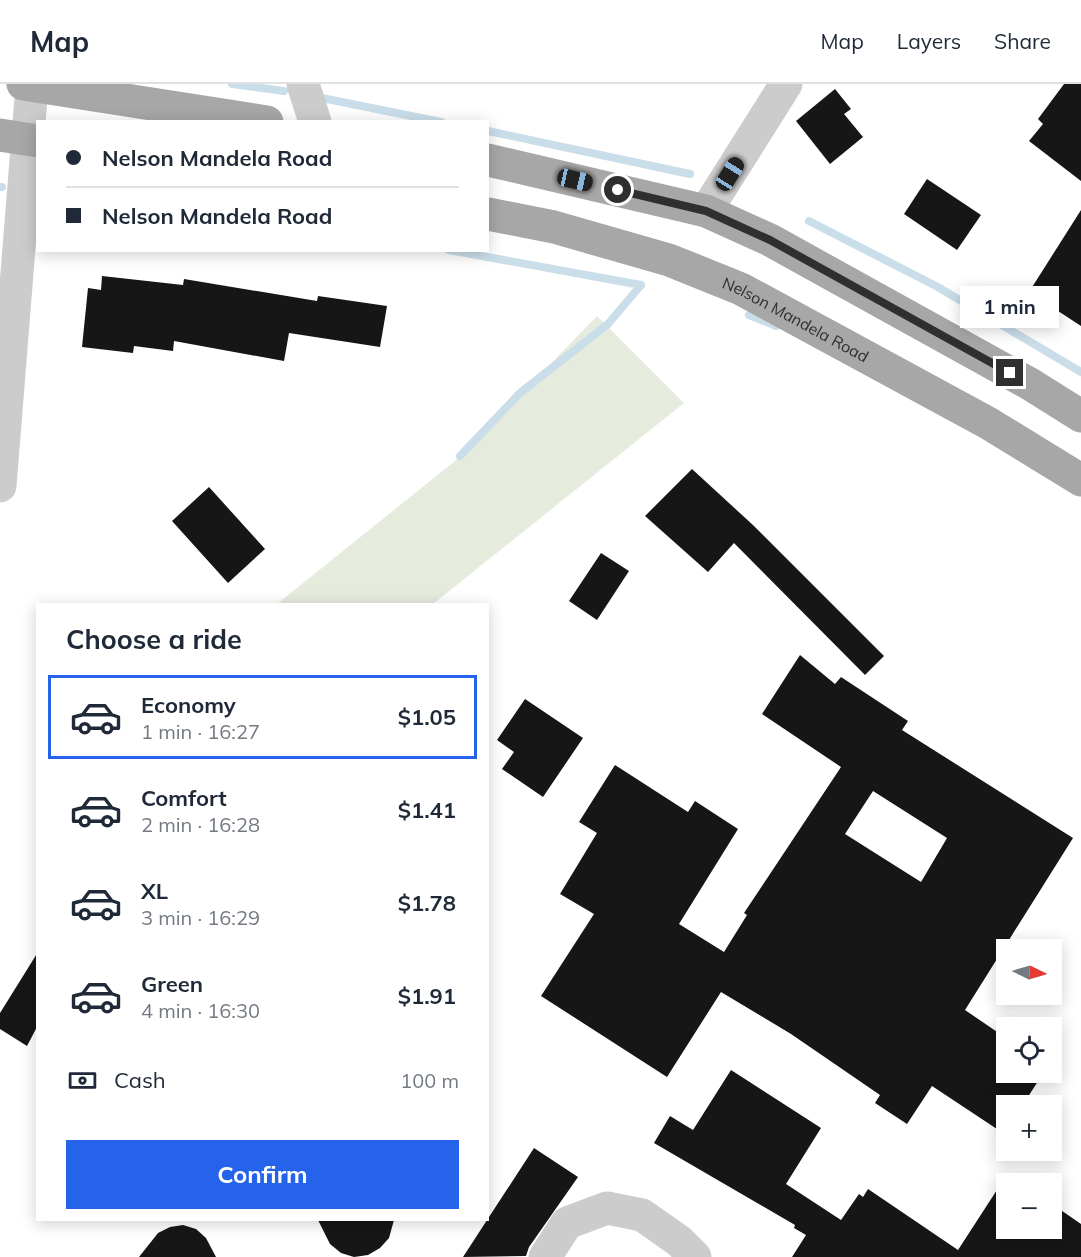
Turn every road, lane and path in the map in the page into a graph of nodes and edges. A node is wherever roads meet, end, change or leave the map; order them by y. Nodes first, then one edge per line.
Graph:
1 (303, 84) edge
2 (786, 84) edge
3 (28, 85) edge
4 (254, 120) edge
5 (314, 120) edge
6 (22, 138) edge
7 (489, 160) edge
8 (706, 211) junction
9 (489, 214) edge
10 (11, 221) edge
11 (7, 308) edge
12 (1081, 416) edge
13 (1081, 480) edge
14 (0, 486) edge
15 (545, 1257) edge
16 (695, 1257) edge

1 - 5 lane
2 - 8 lane
3 - 4 main road
3 - 6 lane
6 - 10 lane
7 - 8 main road
8 - 12 main road
9 - 13 main road, Nelson Mandela Road
10 - 11 lane
11 - 14 lane
15 - 16 lane

